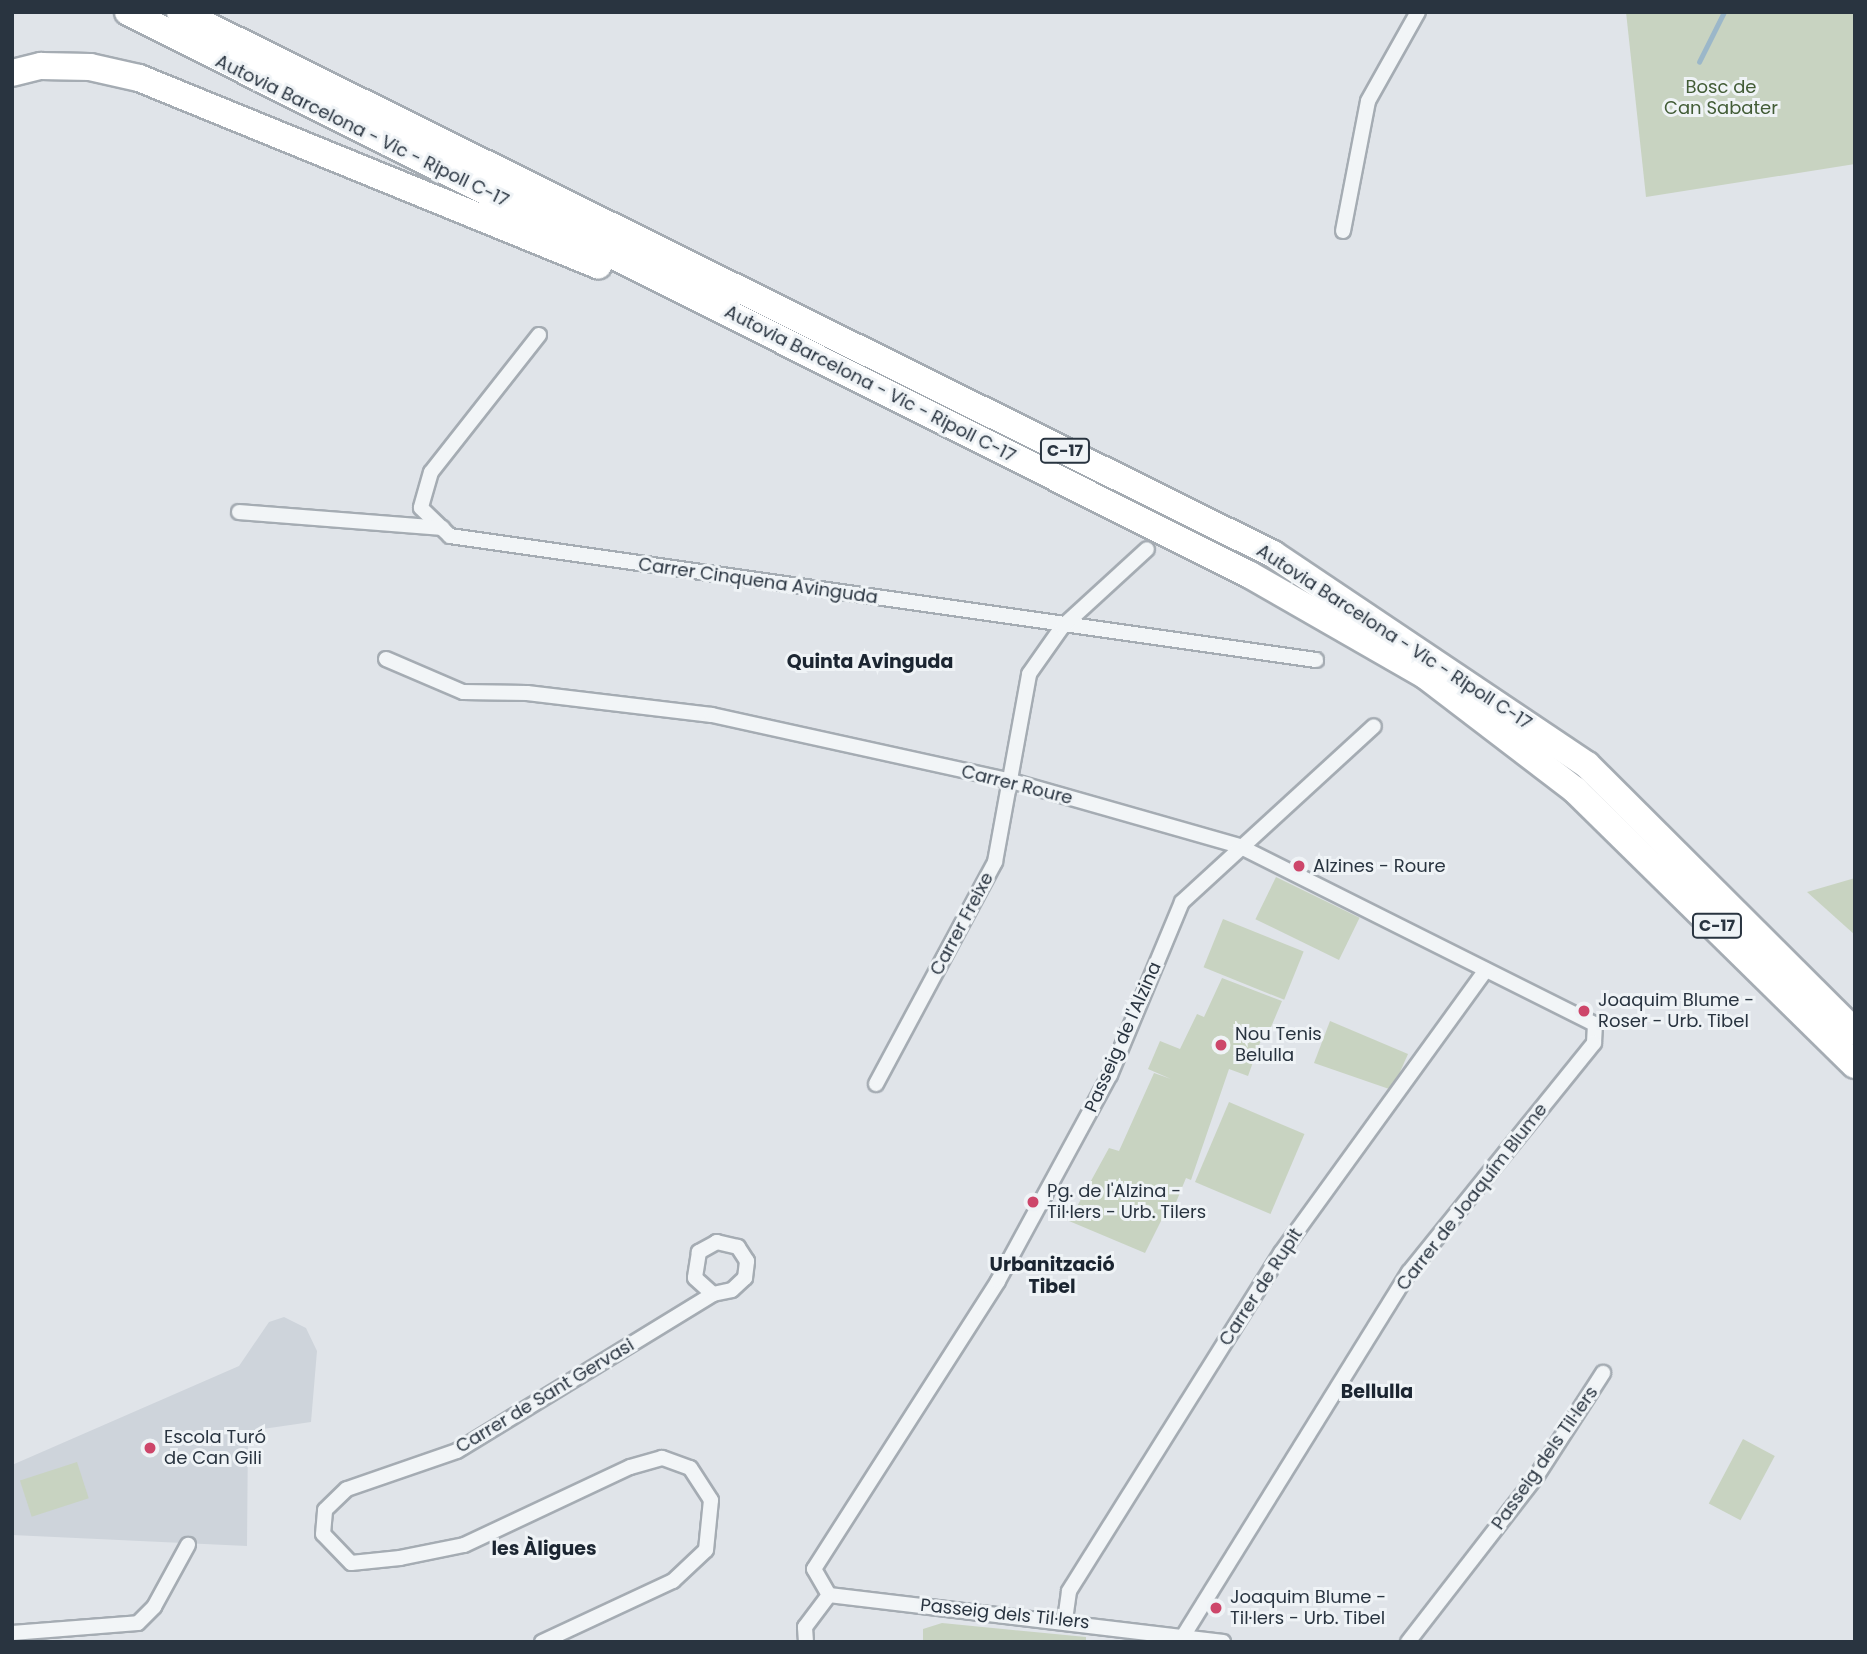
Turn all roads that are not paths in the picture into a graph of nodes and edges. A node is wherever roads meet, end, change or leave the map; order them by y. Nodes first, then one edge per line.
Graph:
1 (128, 12) edge
2 (180, 12) edge
3 (1418, 12) edge
4 (12, 73) edge
5 (1343, 231) dead end
6 (757, 327) junction
7 (538, 335) dead end
8 (239, 512) dead end
9 (442, 528) junction
10 (1147, 549) dead end
11 (1062, 627) junction
12 (386, 659) dead end
13 (1316, 660) dead end
14 (1374, 726) dead end
15 (1011, 781) junction
16 (1239, 846) junction
17 (1486, 970) junction
18 (1855, 1032) edge
19 (1594, 1043) joint
20 (1855, 1065) edge
21 (877, 1084) dead end
22 (713, 1294) dead end
23 (1604, 1373) dead end
24 (188, 1545) dead end
25 (829, 1595) junction
26 (1065, 1620) junction
27 (12, 1633) edge
28 (1180, 1639) edge
29 (542, 1642) edge
30 (806, 1642) edge
31 (1223, 1642) edge
32 (1408, 1642) edge

1 - 6 highway, Autovia Barcelona - Vic - Ripoll C-17 / C-17
2 - 18 highway, Autovia Barcelona - Vic - Ripoll C-17 / C-17
3 - 5 street
4 - 6 highway
6 - 20 highway, Autovia Barcelona - Vic - Ripoll C-17 / C-17
7 - 9 street
8 - 9 street, Carrer Cinquena Avinguda
9 - 11 street, Carrer Cinquena Avinguda
10 - 11 street, Carrer Freixe
11 - 13 street, Carrer Cinquena Avinguda
11 - 15 street, Carrer Freixe
12 - 15 street, Carrer Roure
14 - 16 street, Passeig de l'Alzina
15 - 16 street, Carrer Roure
15 - 21 street, Carrer Freixe
16 - 17 street, Carrer Roure
16 - 25 street, Passeig de l'Alzina
17 - 19 street, Carrer Roure
17 - 26 street, Carrer de Rupit
19 - 28 street, Carrer de Joaquím Blume
22 - 29 street, Carrer de Sant Gervasi
23 - 32 street, Passeig dels Til·lers
24 - 27 street
25 - 26 street, Passeig dels Til·lers
25 - 30 street
26 - 28 street, Passeig dels Til·lers
28 - 31 street, Passeig dels Til·lers

